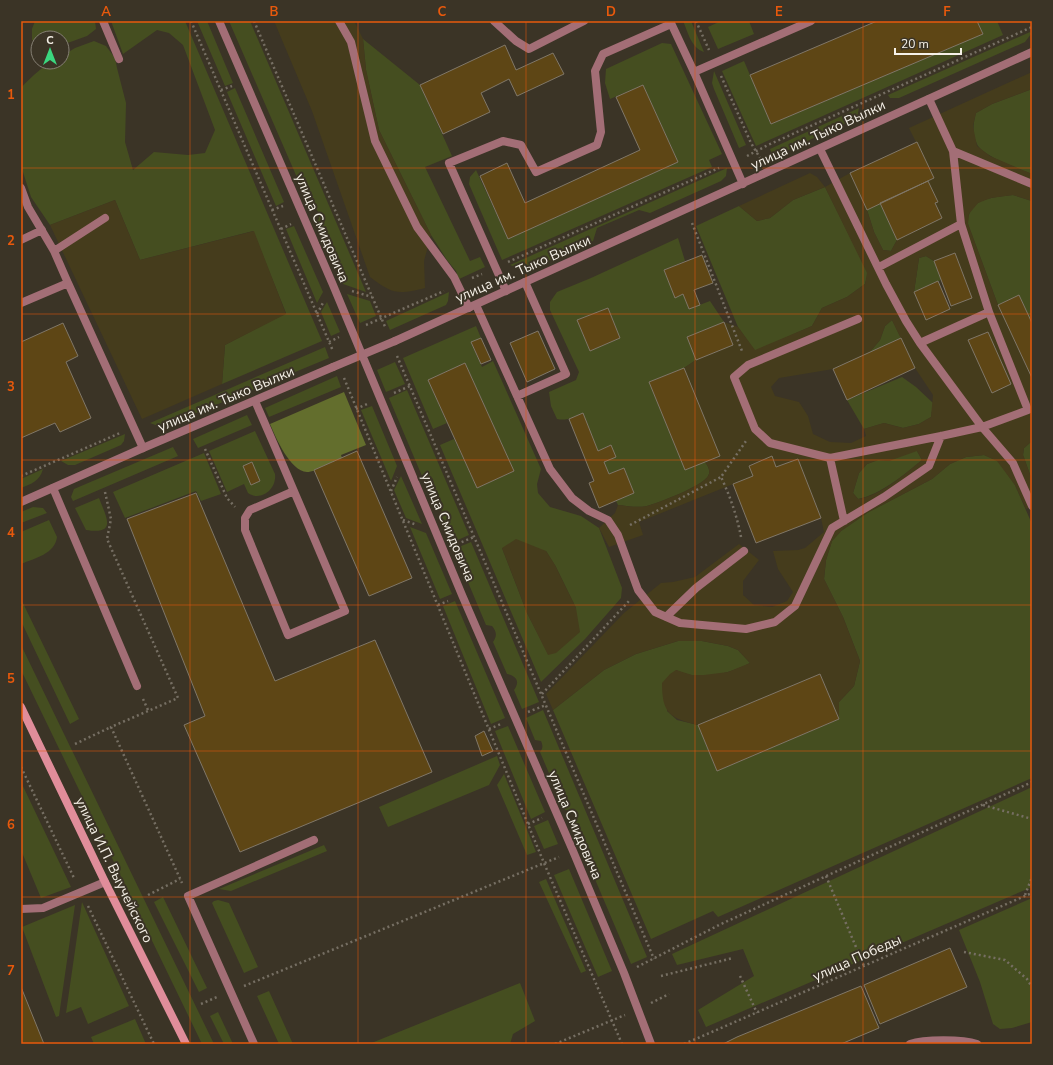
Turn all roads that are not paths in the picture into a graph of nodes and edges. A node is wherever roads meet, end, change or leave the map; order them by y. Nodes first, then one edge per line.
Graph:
1 (103, 21) edge
2 (219, 21) edge
3 (339, 21) edge
4 (494, 21) edge
5 (584, 21) edge
6 (811, 21) edge
7 (671, 22) edge
8 (1032, 52) edge
9 (119, 59) dead end
10 (694, 72) junction
11 (929, 99) junction
12 (820, 149) junction
13 (953, 151) junction
14 (743, 184) junction
15 (1032, 184) edge
16 (21, 188) edge
17 (105, 218) dead end
18 (961, 224) junction
19 (42, 230) junction
20 (21, 240) edge
21 (54, 251) junction
22 (878, 267) junction
23 (525, 282) junction
24 (68, 283) junction
25 (506, 291) junction
26 (21, 303) edge
27 (472, 306) junction
28 (989, 312) junction
29 (858, 319) dead end
30 (920, 344) junction
31 (362, 355) junction
32 (517, 396) junction
33 (255, 401) junction
34 (1030, 409) edge
35 (982, 427) junction
36 (941, 436) junction
37 (143, 448) junction
38 (830, 458) junction
39 (53, 488) junction
40 (294, 491) junction
41 (21, 502) edge
42 (1032, 506) edge
43 (844, 521) junction
44 (744, 551) road end
45 (666, 617) junction
46 (137, 686) dead end
47 (21, 707) edge
48 (314, 840) dead end
49 (105, 882) junction
50 (21, 908) edge
51 (186, 1044) edge
52 (254, 1044) edge
53 (652, 1044) edge
54 (910, 1044) edge
55 (977, 1044) edge

1 - 9 street
2 - 31 street, улица Смидовича
3 - 27 street
4 - 5 street
6 - 10 street
7 - 10 street
7 - 25 street
8 - 11 street, улица им. Тыко Вылки
10 - 14 street
11 - 12 street, улица им. Тыко Вылки
11 - 13 street
12 - 14 street, улица им. Тыко Вылки
12 - 22 street
13 - 15 street
13 - 18 street
14 - 23 street, улица им. Тыко Вылки
16 - 19 street
17 - 21 street
18 - 22 street
18 - 28 street
19 - 20 street
19 - 21 street
21 - 24 street
22 - 30 street
23 - 25 street, улица им. Тыко Вылки
23 - 32 street
24 - 26 street
24 - 37 street
25 - 27 street, улица им. Тыко Вылки
27 - 31 street, улица им. Тыко Вылки
27 - 32 street
28 - 30 street
28 - 34 street
29 - 38 street
30 - 35 street
31 - 33 street, улица им. Тыко Вылки
31 - 53 street, улица Смидовича
32 - 45 street
33 - 37 street, улица им. Тыко Вылки
33 - 40 street
34 - 35 street
35 - 36 street
35 - 42 street
36 - 38 street
36 - 43 street
37 - 39 street, улица им. Тыко Вылки
38 - 43 street
39 - 41 street, улица им. Тыко Вылки
39 - 46 street
40 - 40 street
43 - 45 street
44 - 45 street
47 - 49 main road, улица И.П. Выучейского
48 - 52 street
49 - 50 street
49 - 51 main road, улица И.П. Выучейского
54 - 55 street

